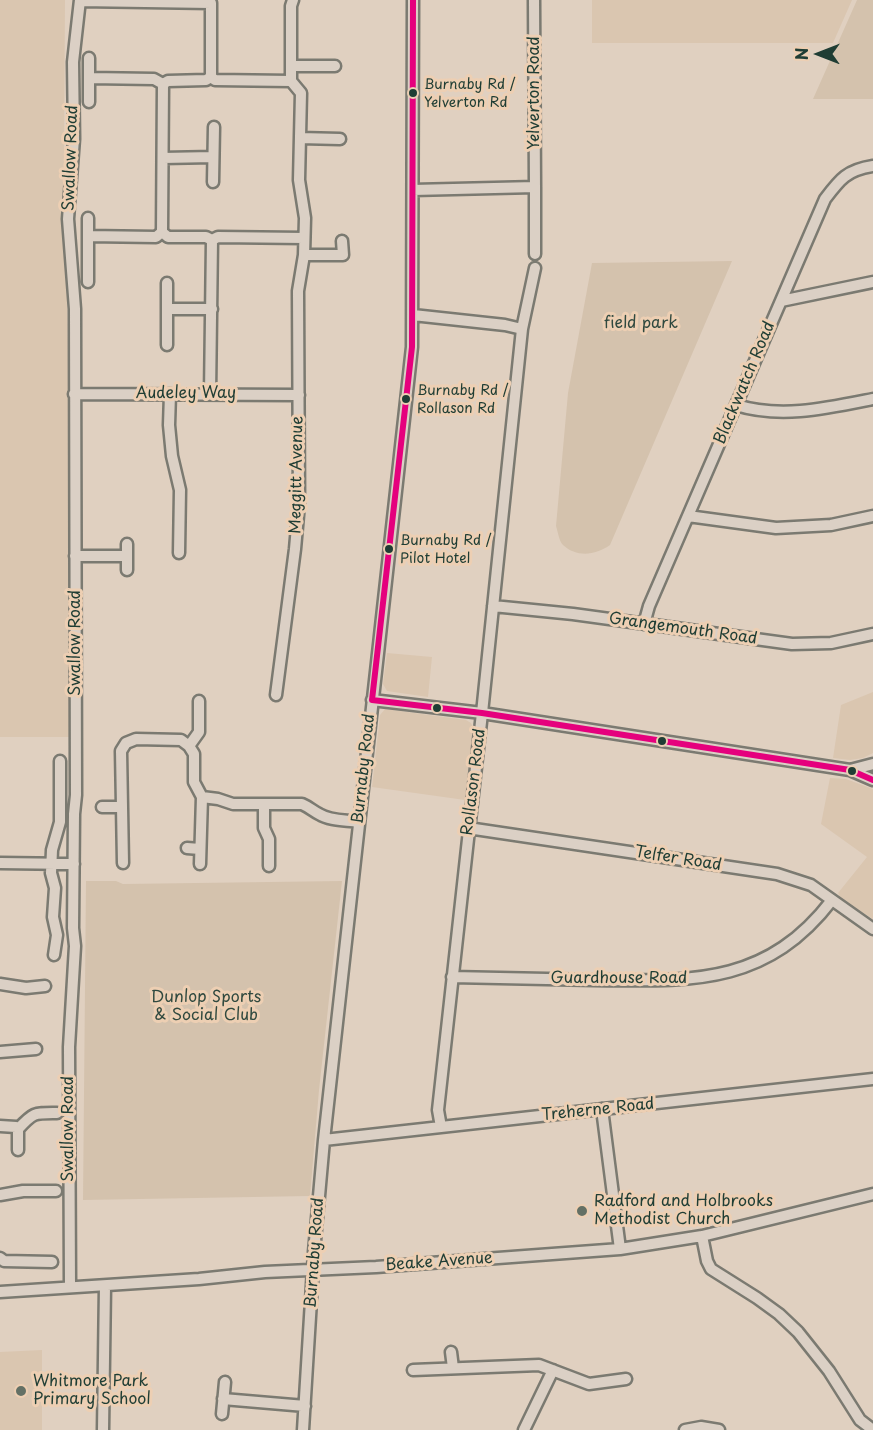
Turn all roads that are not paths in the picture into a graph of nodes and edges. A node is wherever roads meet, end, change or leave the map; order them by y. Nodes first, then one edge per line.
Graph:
1 (80, 0) edge
2 (293, 0) edge
3 (413, 0) edge
4 (534, 0) edge
5 (212, 1) edge
6 (89, 58) dead end
7 (291, 66) junction
8 (335, 66) dead end
9 (211, 77) junction
10 (90, 78) junction
11 (291, 81) junction
12 (163, 84) junction
13 (89, 102) dead end
14 (214, 127) dead end
15 (300, 138) junction
16 (340, 139) dead end
17 (213, 157) junction
18 (163, 158) junction
19 (873, 166) edge
20 (213, 182) dead end
21 (535, 187) junction
22 (414, 190) junction
23 (88, 218) dead end
24 (162, 232) junction
25 (88, 236) junction
26 (304, 238) junction
27 (212, 240) junction
28 (342, 241) dead end
29 (536, 254) dead end
30 (304, 255) junction
31 (535, 268) dead end
32 (88, 282) dead end
33 (873, 282) edge
34 (167, 283) dead end
35 (781, 301) junction
36 (167, 309) junction
37 (212, 309) junction
38 (413, 315) junction
39 (522, 329) junction
40 (167, 345) dead end
41 (74, 394) junction
42 (170, 394) junction
43 (210, 394) junction
44 (298, 395) junction
45 (873, 399) edge
46 (736, 405) junction
47 (688, 516) junction
48 (873, 516) edge
49 (127, 544) dead end
50 (180, 553) dead end
51 (75, 556) junction
52 (127, 556) junction
53 (127, 570) dead end
54 (493, 606) junction
55 (644, 624) junction
56 (873, 634) edge
57 (276, 694) dead end
58 (372, 700) junction
59 (199, 701) dead end
60 (483, 713) junction
61 (189, 746) junction
62 (60, 761) dead end
63 (873, 764) edge
64 (850, 770) junction
65 (873, 780) edge
66 (202, 797) junction
67 (264, 804) junction
68 (102, 807) dead end
69 (122, 807) junction
70 (358, 822) junction
71 (468, 828) junction
72 (186, 848) dead end
73 (200, 849) junction
74 (0, 862) edge
75 (51, 863) junction
76 (123, 863) dead end
77 (74, 864) junction
78 (200, 864) dead end
79 (269, 866) dead end
80 (832, 900) junction
81 (873, 928) edge
82 (54, 955) dead end
83 (452, 977) junction
84 (0, 984) edge
85 (45, 986) dead end
86 (36, 1049) dead end
87 (0, 1052) edge
88 (873, 1079) edge
89 (602, 1109) junction
90 (57, 1113) dead end
91 (0, 1126) edge
92 (441, 1127) junction
93 (18, 1129) junction
94 (324, 1140) junction
95 (18, 1150) dead end
96 (56, 1191) dead end
97 (873, 1194) edge
98 (0, 1195) edge
99 (702, 1236) junction
100 (620, 1249) junction
101 (0, 1258) edge
102 (52, 1262) dead end
103 (313, 1270) junction
104 (105, 1286) junction
105 (70, 1287) junction
106 (0, 1292) edge
107 (451, 1352) dead end
108 (453, 1368) junction
109 (413, 1370) dead end
110 (553, 1370) junction
111 (626, 1379) dead end
112 (225, 1382) dead end
113 (223, 1399) junction
114 (305, 1406) junction
115 (222, 1414) dead end
116 (103, 1430) edge
117 (303, 1430) edge
118 (524, 1430) edge
119 (685, 1430) edge
120 (719, 1430) edge
121 (873, 1430) edge

1 - 5 street
1 - 41 street, Swallow Road
2 - 7 street
3 - 22 street, Burnaby Road
4 - 21 street, Yelverton Road
5 - 9 street
6 - 10 street
7 - 8 street
7 - 11 street
9 - 11 street
9 - 12 street
10 - 12 street
10 - 13 street
11 - 15 street, Meggitt Avenue
12 - 18 street
14 - 17 street
15 - 16 street
15 - 26 street, Meggitt Avenue
17 - 18 street
17 - 20 street
18 - 24 street
19 - 35 street, Blackwatch Road
21 - 22 street
21 - 29 street, Yelverton Road
22 - 38 street, Burnaby Road
23 - 25 street
24 - 25 street
24 - 27 street
25 - 32 street
26 - 27 street
26 - 30 street, Meggitt Avenue
27 - 37 street
28 - 30 street
30 - 44 street, Meggitt Avenue
31 - 39 street, Rollason Road
33 - 35 street
34 - 36 street
35 - 46 street, Blackwatch Road
36 - 37 street
36 - 40 street
37 - 43 street
38 - 39 street
38 - 58 street, Burnaby Road
39 - 54 street, Rollason Road
41 - 42 street, Audeley Way
41 - 51 street, Swallow Road
42 - 43 street, Audeley Way
42 - 50 street
43 - 44 street, Audeley Way
44 - 57 street, Meggitt Avenue
45 - 46 street
46 - 47 street, Blackwatch Road
47 - 48 street
47 - 55 street, Blackwatch Road
49 - 52 street
51 - 52 street
51 - 77 street, Swallow Road
52 - 53 street
54 - 55 street, Grangemouth Road
54 - 60 street, Rollason Road
55 - 56 street, Grangemouth Road
58 - 60 street
58 - 70 street, Burnaby Road
59 - 61 street
60 - 64 street
60 - 71 street, Rollason Road
61 - 66 street
61 - 69 street
62 - 75 street
63 - 64 street
64 - 65 street
66 - 67 street
66 - 73 street
67 - 70 street
67 - 79 street
68 - 69 street
69 - 76 street
70 - 94 street, Burnaby Road
71 - 80 street, Telfer Road
71 - 83 street, Rollason Road
72 - 73 street
73 - 78 street
74 - 75 street
75 - 77 street
75 - 82 street
77 - 105 street, Swallow Road
80 - 81 street, Telfer Road
80 - 83 street, Guardhouse Road
83 - 92 street, Rollason Road
84 - 85 street
86 - 87 street
88 - 89 street, Treherne Road
89 - 92 street, Treherne Road
89 - 100 street
90 - 93 street
91 - 93 street
92 - 94 street, Treherne Road
93 - 95 street
94 - 103 street, Burnaby Road
96 - 98 street
97 - 99 street, Beake Avenue
99 - 100 street, Beake Avenue
99 - 121 street
100 - 103 street, Beake Avenue
101 - 102 street
103 - 104 street, Beake Avenue
103 - 114 street, Burnaby Road
104 - 105 street, Beake Avenue
104 - 116 street
105 - 106 street, Beake Avenue
107 - 108 street
108 - 109 street
108 - 110 street
110 - 111 street
110 - 118 street
112 - 113 street
113 - 114 street
113 - 115 street
114 - 117 street, Burnaby Road
119 - 120 street

